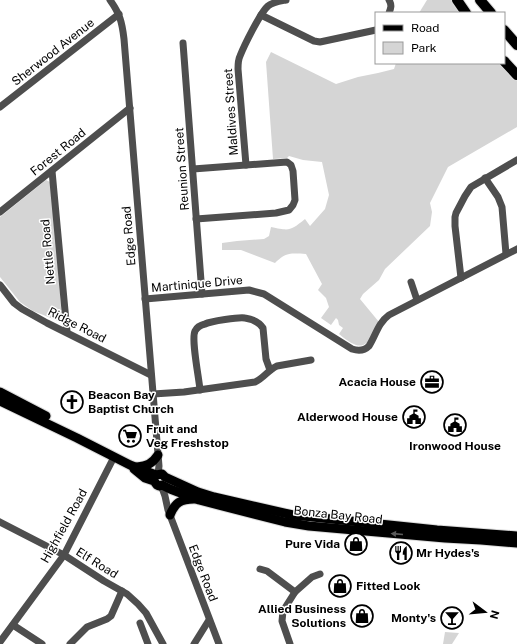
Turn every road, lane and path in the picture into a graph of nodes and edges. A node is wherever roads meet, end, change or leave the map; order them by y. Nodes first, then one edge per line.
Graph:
1 (110, 0) edge
2 (286, 0) edge
3 (389, 0) edge
4 (457, 0) edge
5 (480, 0) edge
6 (389, 12) edge
7 (465, 12) edge
8 (490, 12) edge
9 (119, 14) junction
10 (261, 15) junction
11 (375, 30) edge
12 (505, 31) edge
13 (183, 43) dead end
14 (517, 45) edge
15 (505, 62) edge
16 (517, 75) edge
17 (1, 104) edge
18 (130, 108) junction
19 (517, 160) edge
20 (246, 165) junction
21 (193, 169) junction
22 (52, 171) junction
23 (486, 178) junction
24 (0, 212) edge
25 (196, 219) junction
26 (517, 249) edge
27 (506, 254) junction
28 (461, 278) junction
29 (411, 282) dead end
30 (0, 285) edge
31 (202, 294) junction
32 (145, 299) junction
33 (417, 300) junction
34 (67, 332) junction
35 (311, 360) dead end
36 (270, 370) junction
37 (151, 375) junction
38 (200, 390) junction
39 (0, 392) edge
40 (153, 394) junction
41 (0, 400) edge
42 (77, 438) junction
43 (158, 456) junction
44 (114, 457) junction
45 (133, 466) junction
46 (159, 480) junction
47 (199, 500) junction
48 (169, 512) junction
49 (0, 522) edge
50 (517, 536) edge
51 (517, 543) edge
52 (64, 555) junction
53 (260, 569) dead end
54 (320, 574) dead end
55 (122, 591) junction
56 (295, 592) junction
57 (209, 620) junction
58 (140, 623) dead end
59 (13, 625) junction
60 (0, 642) edge
61 (42, 644) edge
62 (70, 644) edge
63 (148, 644) edge
64 (163, 644) edge
65 (194, 644) edge
66 (219, 644) edge
67 (290, 644) edge

1 - 9 street, Edge Road
2 - 10 street, Maldives Street
3 - 6 street
4 - 7 highway
5 - 8 highway
9 - 17 street, Sherwood Avenue
9 - 18 street, Edge Road
10 - 11 street
10 - 20 street, Maldives Street
12 - 14 highway
13 - 21 street, Reunion Street
15 - 16 highway
18 - 22 street, Forest Road
18 - 32 street, Edge Road
19 - 23 street
20 - 21 street
20 - 25 street
21 - 25 street, Reunion Street
22 - 24 street, Forest Road
22 - 34 street, Nettle Road
23 - 27 street
23 - 28 street
25 - 31 street, Reunion Street
26 - 27 street
27 - 28 street
28 - 33 street
29 - 33 street
30 - 34 street, Ridge Road
31 - 32 street, Martinique Drive
31 - 33 street, Martinique Drive
32 - 37 street, Edge Road
34 - 37 street, Ridge Road
35 - 36 street
36 - 38 street
36 - 38 street
37 - 40 street, Edge Road
38 - 40 street
39 - 42 main road, Bonza Bay Road
40 - 43 street, Edge Road
41 - 42 main road, Bonza Bay Road
42 - 44 main road, Bonza Bay Road
43 - 45 main road
43 - 46 street, Edge Road
44 - 45 main road, Bonza Bay Road
44 - 52 street, Highfield Road
45 - 46 main road, Bonza Bay Road
46 - 47 main road, Bonza Bay Road
46 - 48 street, Edge Road
46 - 50 main road, Bonza Bay Road
47 - 48 main road
51 -> 47 main road, Bonza Bay Road
48 - 57 street, Edge Road
49 - 52 street, Elf Road
52 - 55 street, Elf Road
52 - 59 street, Highfield Road
53 - 56 street
54 - 56 street
55 - 62 street
55 - 64 street, Elf Road
56 - 67 street
57 - 65 street
57 - 66 street, Edge Road
58 - 63 street
59 - 60 street, Highfield Road
59 - 61 street

